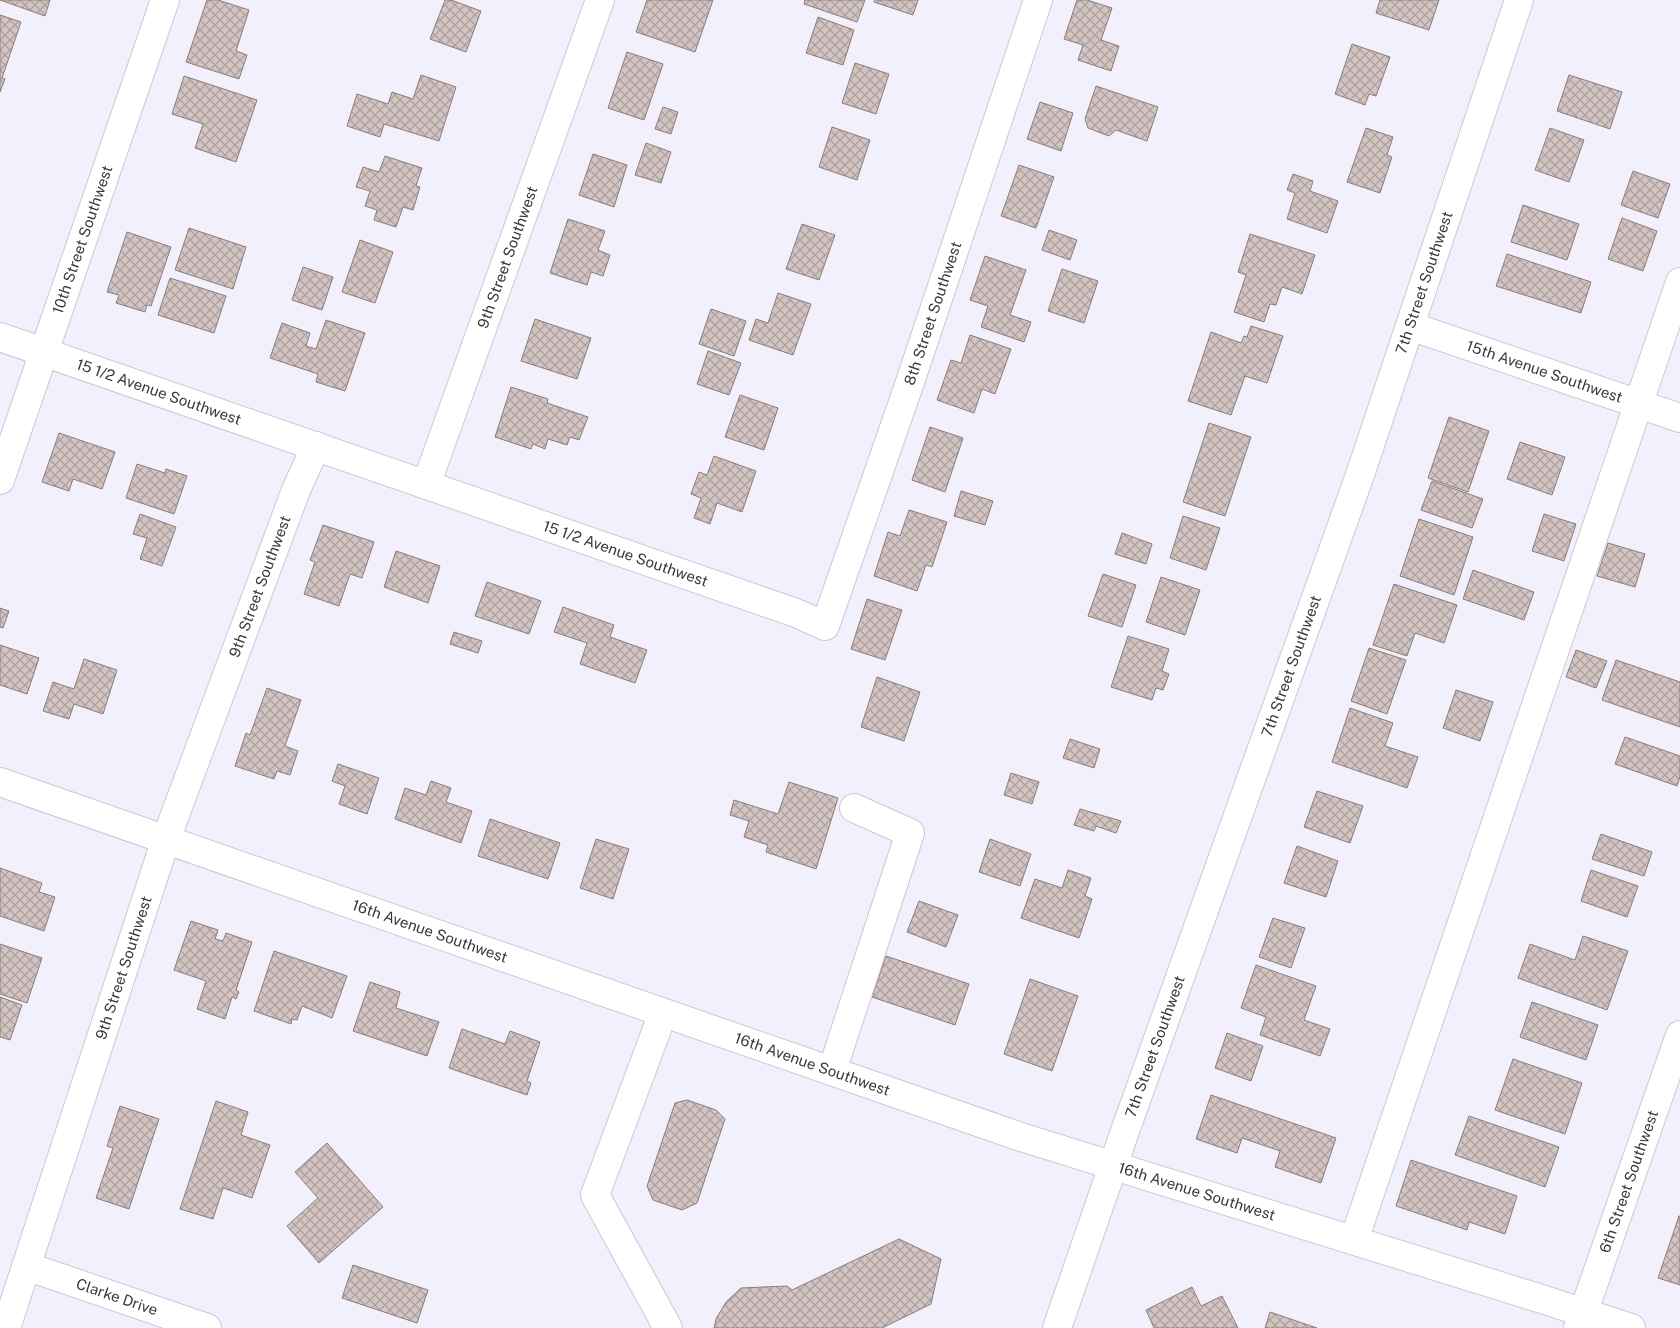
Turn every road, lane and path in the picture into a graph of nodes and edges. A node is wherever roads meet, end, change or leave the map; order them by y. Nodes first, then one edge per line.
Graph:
1 (165, 0) edge
2 (600, 0) edge
3 (1038, 0) edge
4 (1518, 0) edge
5 (1680, 282) edge
6 (1410, 326) junction
7 (0, 337) edge
8 (44, 352) junction
9 (1638, 404) junction
10 (1680, 418) edge
11 (316, 446) junction
12 (0, 480) edge
13 (426, 485) junction
14 (825, 626) joint
15 (0, 782) edge
16 (854, 808) dead end
17 (166, 840) junction
18 (664, 1013) junction
19 (1680, 1035) edge
20 (832, 1071) junction
21 (1113, 1166) junction
22 (1354, 1240) junction
23 (26, 1266) junction
24 (1581, 1320) edge
25 (6, 1328) edge
26 (207, 1328) edge
27 (668, 1328) edge
28 (1057, 1328) edge
29 (1631, 1328) edge

1 - 8 street, 10th Street Southwest
2 - 13 street, 9th Street Southwest
3 - 14 street, 8th Street Southwest
4 - 6 street, 7th Street Southwest
5 - 9 street
6 - 9 street, 15th Avenue Southwest
6 - 21 street, 7th Street Southwest
7 - 8 street, 15 1/2 Avenue Southwest
8 - 11 street, 15 1/2 Avenue Southwest
8 - 12 street, 10th Street Southwest
9 - 10 street, 15th Avenue Southwest
9 - 22 street
11 - 13 street
11 - 17 street, 9th Street Southwest
13 - 14 street, 15 1/2 Avenue Southwest
15 - 17 street, 16th Avenue Southwest
16 - 20 street
17 - 18 street, 16th Avenue Southwest
17 - 23 street, 9th Street Southwest
18 - 20 street, 16th Avenue Southwest
18 - 27 street
19 - 24 street, 6th Street Southwest
20 - 21 street, 16th Avenue Southwest
21 - 22 street, 16th Avenue Southwest
21 - 28 street, 7th Street Southwest
22 - 24 street, 16th Avenue Southwest
23 - 25 street, 9th Street Southwest
23 - 26 street, Clarke Drive
24 - 29 street, 16th Avenue Southwest

